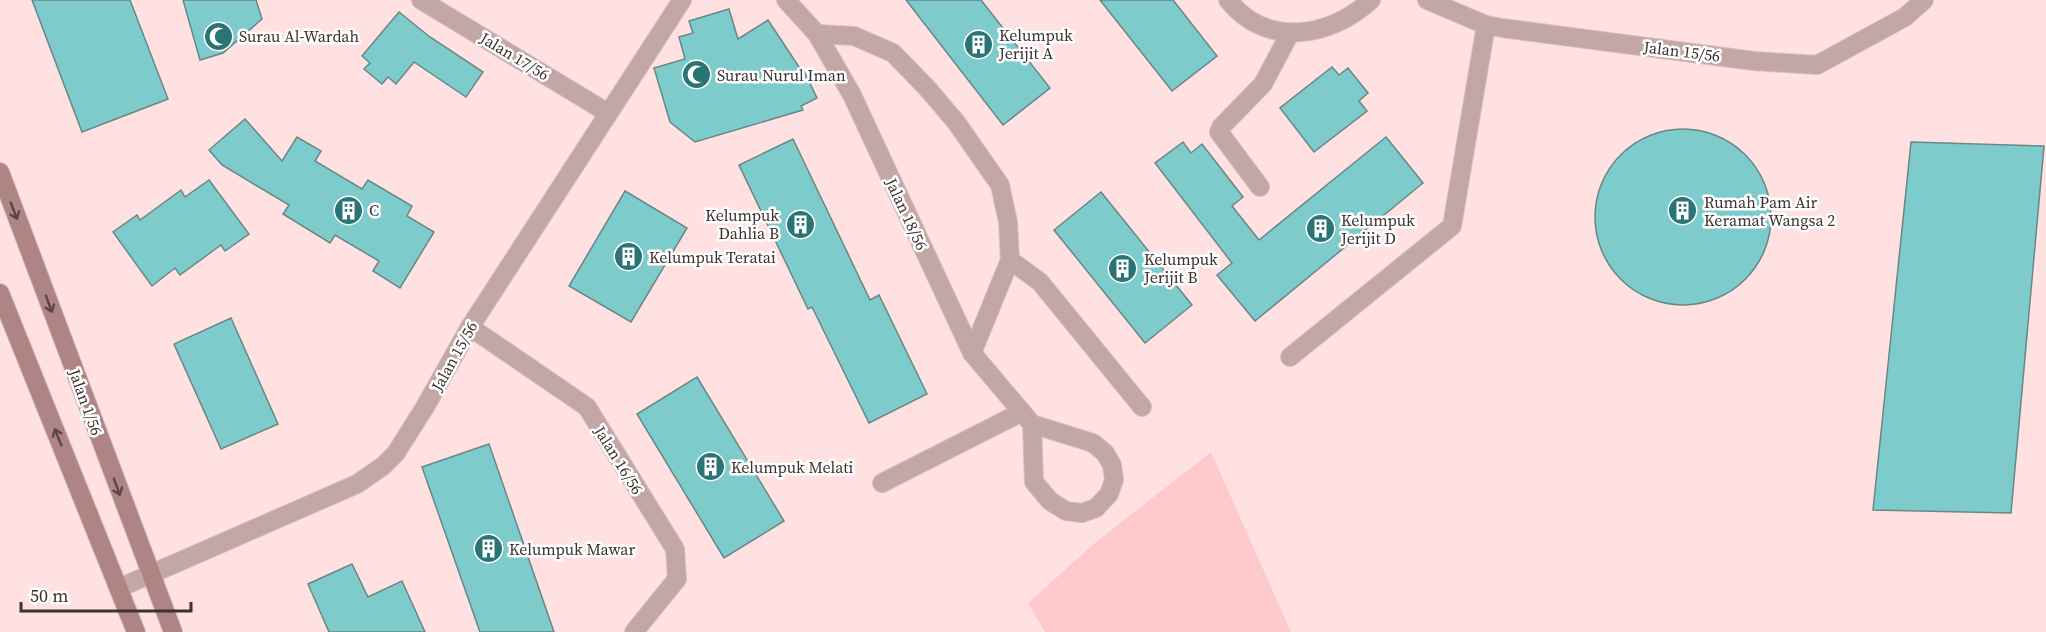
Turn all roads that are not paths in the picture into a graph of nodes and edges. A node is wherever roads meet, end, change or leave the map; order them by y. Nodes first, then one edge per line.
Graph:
1 (421, 0) edge
2 (682, 0) edge
3 (786, 0) edge
4 (1228, 0) edge
5 (1371, 0) edge
6 (1426, 0) edge
7 (1924, 0) edge
8 (1486, 25) junction
9 (1290, 33) junction
10 (817, 34) junction
11 (608, 113) junction
12 (0, 172) edge
13 (1260, 187) dead end
14 (1010, 260) junction
15 (0, 293) edge
16 (470, 327) junction
17 (972, 353) junction
18 (1290, 357) dead end
19 (1142, 407) dead end
20 (1027, 418) junction
21 (882, 483) dead end
22 (151, 576) junction
23 (119, 588) junction
24 (136, 632) edge
25 (173, 632) edge
26 (634, 632) edge

1 - 11 street, Jalan 17/56
2 - 11 street, Jalan 15/56
3 - 10 street, Jalan 18/56
4 - 9 street
5 - 9 street
6 - 8 street, Jalan 15/56
7 - 8 street, Jalan 15/56
8 - 18 street
9 - 13 street
10 - 14 street
10 - 17 street, Jalan 18/56
11 - 16 street, Jalan 15/56
12 -> 22 main road, Jalan 1/56
14 - 17 street
14 - 19 street
23 -> 15 main road
16 - 22 street, Jalan 15/56
16 - 26 street, Jalan 16/56
17 - 20 street, Jalan 18/56
20 - 20 street
20 - 21 street
22 - 23 street, Jalan 15/56
22 - 25 main road, Jalan 1/56
23 - 24 main road

